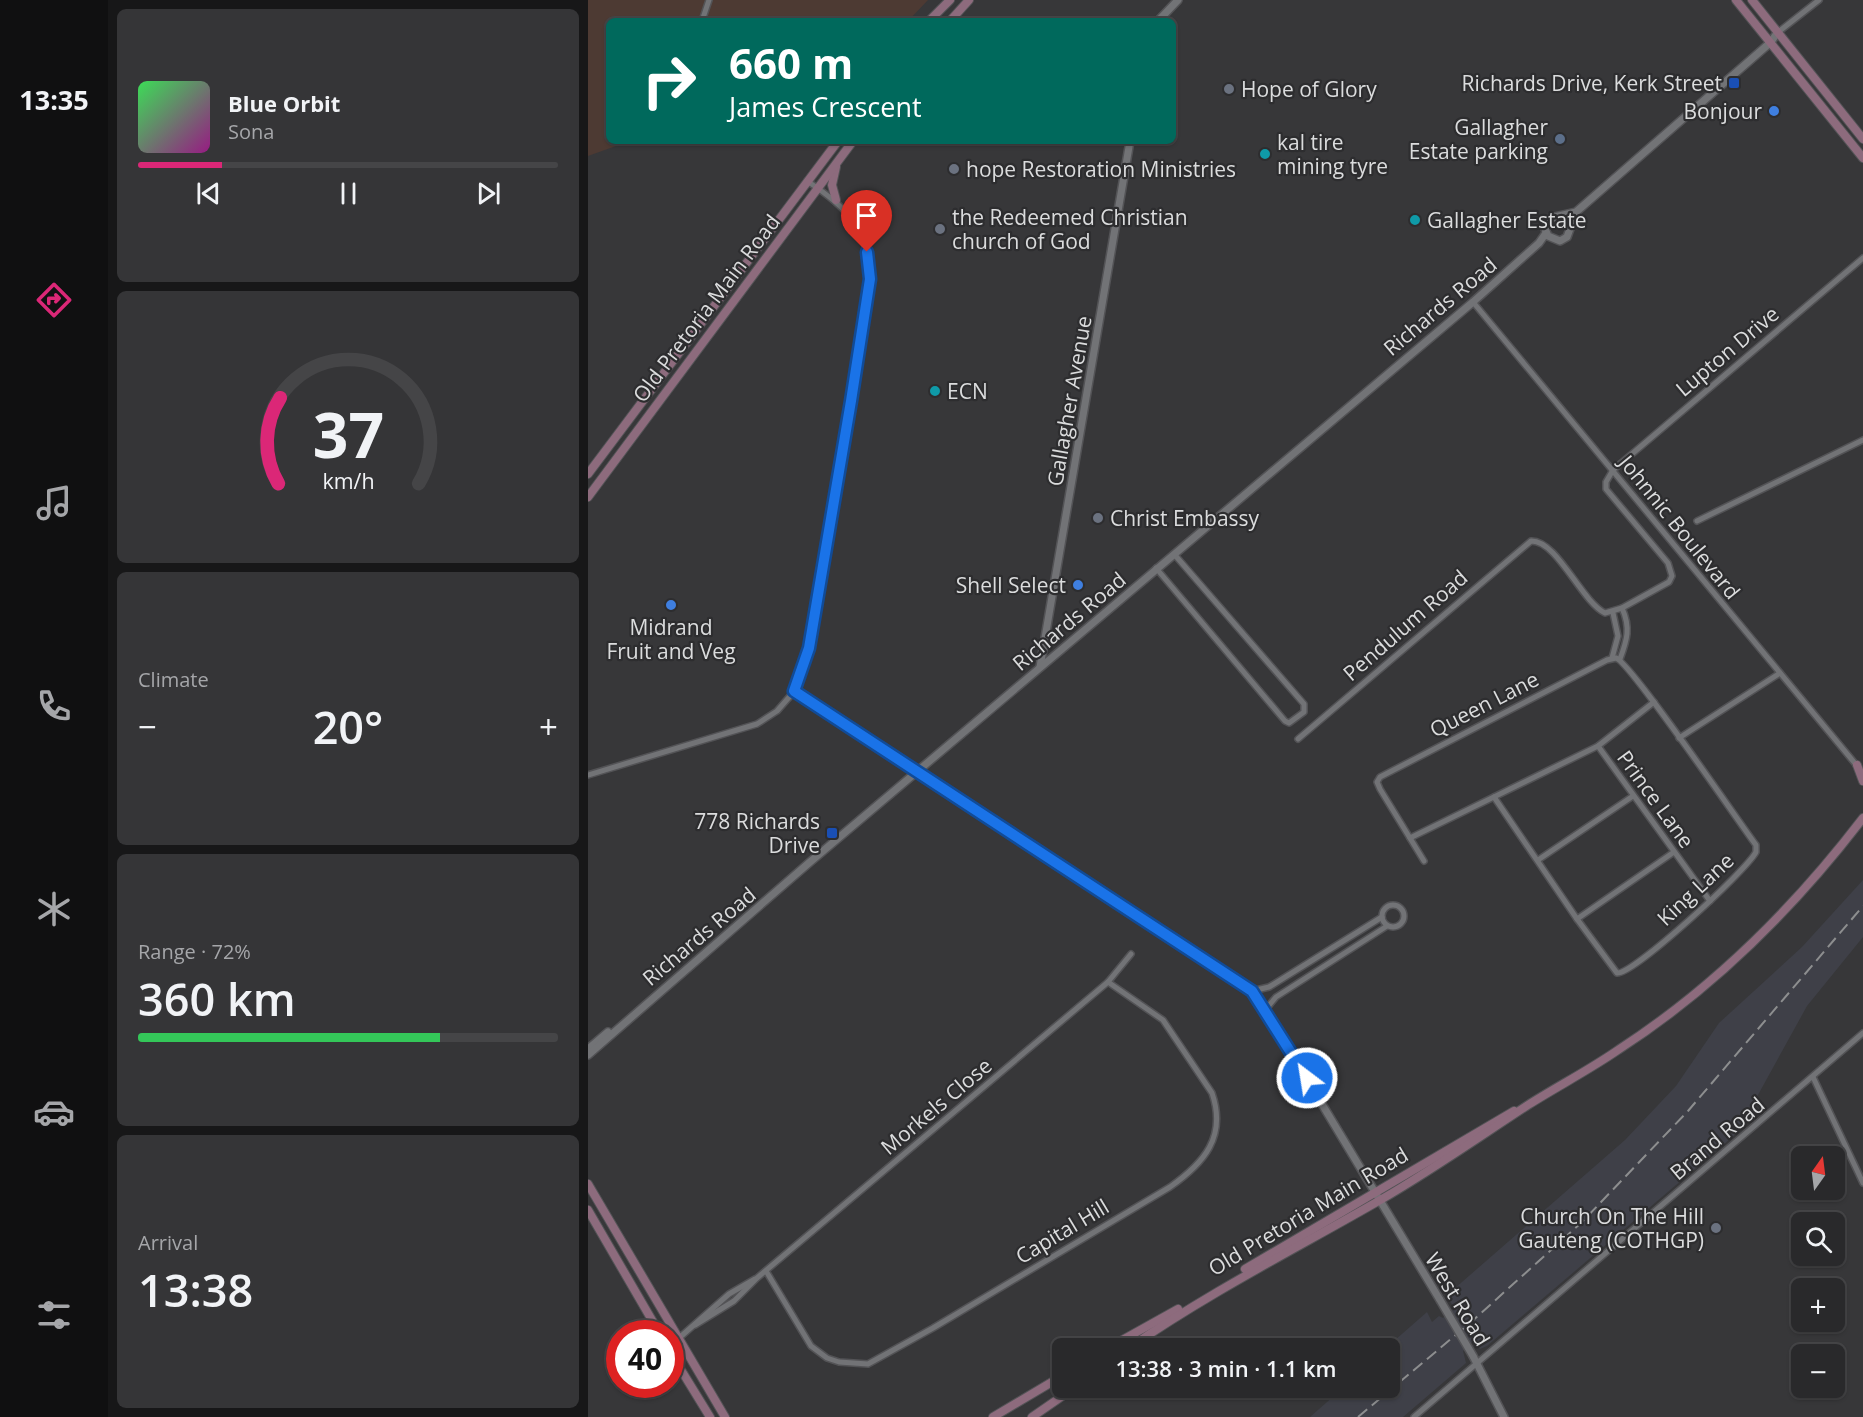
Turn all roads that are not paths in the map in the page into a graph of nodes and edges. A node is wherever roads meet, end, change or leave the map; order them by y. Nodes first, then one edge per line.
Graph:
1 (709, 0) edge
2 (950, 0) edge
3 (969, 0) edge
4 (1736, 0) edge
5 (1752, 0) edge
6 (1819, 0) edge
7 (1176, 1) edge
8 (703, 18) edge
9 (933, 18) edge
10 (953, 18) edge
11 (1161, 18) edge
12 (1777, 33) junction
13 (1771, 42) junction
14 (1863, 139) edge
15 (836, 144) edge
16 (852, 144) edge
17 (1129, 144) edge
18 (841, 158) junction
19 (1863, 158) edge
20 (807, 181) junction
21 (818, 188) junction
22 (836, 200) junction
23 (1576, 212) junction
24 (1562, 216) junction
25 (1570, 225) junction
26 (1546, 233) junction
27 (1551, 239) junction
28 (1539, 243) junction
29 (1862, 260) edge
30 (1473, 302) junction
31 (1863, 440) edge
32 (1613, 470) junction
33 (588, 474) edge
34 (588, 497) edge
35 (1697, 521) dead end
36 (1174, 554) junction
37 (1156, 568) junction
38 (1622, 608) junction
39 (1613, 613) junction
40 (1612, 658) junction
41 (1620, 659) junction
42 (1040, 667) junction
43 (1780, 673) junction
44 (794, 691) junction
45 (1654, 702) junction
46 (1679, 738) junction
47 (1298, 739) dead end
48 (1598, 746) junction
49 (1857, 765) junction
50 (917, 771) junction
51 (1863, 772) edge
52 (588, 776) edge
53 (1863, 781) edge
54 (1634, 796) junction
55 (1494, 797) junction
56 (1863, 813) edge
57 (1860, 821) edge
58 (1410, 838) junction
59 (1674, 852) junction
60 (1538, 860) junction
61 (1424, 861) dead end
62 (1710, 901) junction
63 (1382, 917) junction
64 (1577, 919) junction
65 (1387, 926) junction
66 (1131, 954) dead end
67 (1310, 961) junction
68 (1317, 971) junction
69 (1108, 982) junction
70 (1252, 991) junction
71 (1266, 1009) junction
72 (621, 1025) junction
73 (1863, 1033) edge
74 (588, 1048) edge
75 (588, 1055) edge
76 (1813, 1077) junction
77 (1527, 1106) junction
78 (588, 1184) edge
79 (1863, 1184) edge
80 (1375, 1192) junction
81 (1379, 1200) junction
82 (588, 1210) edge
83 (766, 1271) junction
84 (652, 1320) edge
85 (668, 1320) edge
86 (684, 1335) edge
87 (1125, 1338) edge
88 (1144, 1338) edge
89 (684, 1347) edge
90 (1477, 1363) junction
91 (684, 1375) edge
92 (1052, 1382) edge
93 (1060, 1398) edge
94 (710, 1417) edge
95 (725, 1417) edge
96 (993, 1417) edge
97 (1032, 1417) edge
98 (1414, 1417) edge
99 (1504, 1417) edge

1 - 8 street
2 - 9 main road
3 - 10 main road
4 - 13 main road
5 - 12 main road
6 - 12 street
7 - 11 street
12 - 13 street
12 - 14 main road
13 - 19 main road
13 - 23 street
15 - 20 main road, Old Pretoria Main Road
16 - 18 main road, Old Pretoria Main Road
17 - 42 street, Gallagher Avenue
18 - 21 main road, Old Pretoria Main Road
18 - 22 main road
20 - 21 street
20 - 33 main road, Old Pretoria Main Road
21 - 22 street
21 - 34 main road, Old Pretoria Main Road
22 - 44 street
23 - 24 street
23 - 25 street
24 - 25 street
24 - 26 street
25 - 27 street
26 - 27 street
26 - 28 street, Richards Road
27 - 28 street, Richards Road
28 - 30 street, Richards Road
29 - 32 street, Lupton Drive
30 - 32 street, Johnnic Boulevard
30 - 36 street, Richards Road
31 - 35 street
32 - 38 street
32 - 43 street, Johnnic Boulevard
36 - 37 street, Richards Road
36 - 37 street
37 - 42 street, Richards Road
38 - 39 street
38 - 41 street
39 - 40 street
39 - 47 street, Pendulum Road
40 - 41 street
40 - 58 street, Queen Lane
41 - 45 street
42 - 50 street, Richards Road
43 - 46 street
43 - 49 street, Johnnic Boulevard
44 - 50 street
44 - 52 street
45 - 46 street, King Lane
45 - 48 street
46 - 62 street, King Lane
48 - 54 street, Prince Lane
48 - 55 street
49 - 51 street, Johnnic Boulevard
49 - 53 main road
50 - 70 street, West Road
50 - 72 street, Richards Road
54 - 59 street, Prince Lane
54 - 60 street
55 - 58 street
55 - 60 street, King Lane
56 - 57 main road, Old Pretoria Main Road
57 - 77 main road, Old Pretoria Main Road
58 - 61 street
59 - 62 street, Prince Lane
59 - 64 street
60 - 64 street, King Lane
62 - 64 street, King Lane
63 - 65 street
63 - 65 street
63 - 67 street
65 - 68 street
66 - 69 street, Morkels Close
67 - 68 street
67 - 70 street
68 - 71 street
69 - 83 street, Morkels Close
69 - 83 street, Capital Hill
70 - 71 street, West Road
71 - 80 street, West Road
72 - 74 street, Richards Road
72 - 75 street, Richards Road
73 - 76 street, Brand Road
76 - 79 street
76 - 90 street, Brand Road
77 - 80 main road, Old Pretoria Main Road
77 - 81 main road, Old Pretoria Main Road
78 - 85 main road
80 - 81 street, West Road
80 - 87 main road, Old Pretoria Main Road
81 - 88 main road, Old Pretoria Main Road
81 - 90 street, West Road, bridge
82 - 84 main road
83 - 86 street, Morkels Close
89 - 95 main road
90 - 98 street, Brand Road
90 - 99 street, West Road
91 - 94 main road
92 - 96 main road
93 - 97 main road

